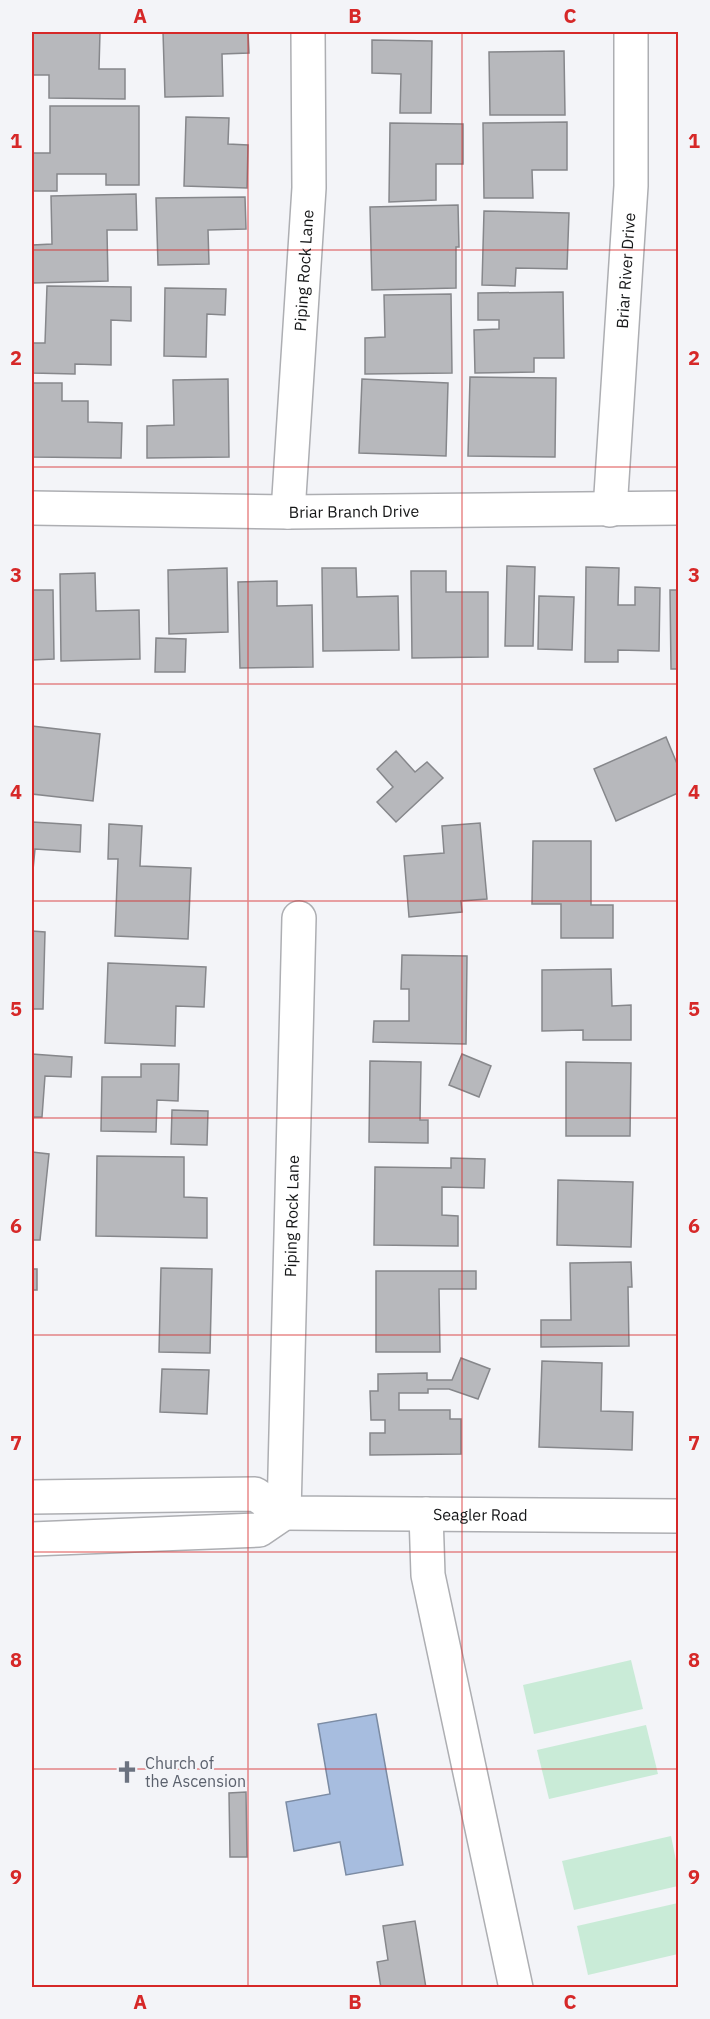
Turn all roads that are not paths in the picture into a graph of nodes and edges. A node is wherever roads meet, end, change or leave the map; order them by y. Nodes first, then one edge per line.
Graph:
1 (308, 32) edge
2 (631, 32) edge
3 (32, 508) edge
4 (678, 508) edge
5 (610, 510) junction
6 (288, 512) junction
7 (299, 918) dead end
8 (32, 1497) edge
9 (284, 1513) junction
10 (426, 1514) junction
11 (678, 1516) edge
12 (32, 1539) edge
13 (516, 1988) edge

1 - 6 street, Piping Rock Lane
2 - 5 street, Briar River Drive
3 - 6 street, Briar Branch Drive
4 - 5 street, Briar Branch Drive
5 - 6 street, Briar Branch Drive
7 - 9 street, Piping Rock Lane
8 - 9 street
9 - 10 street, Seagler Road
9 - 12 street
10 - 11 street, Seagler Road
10 - 13 street

